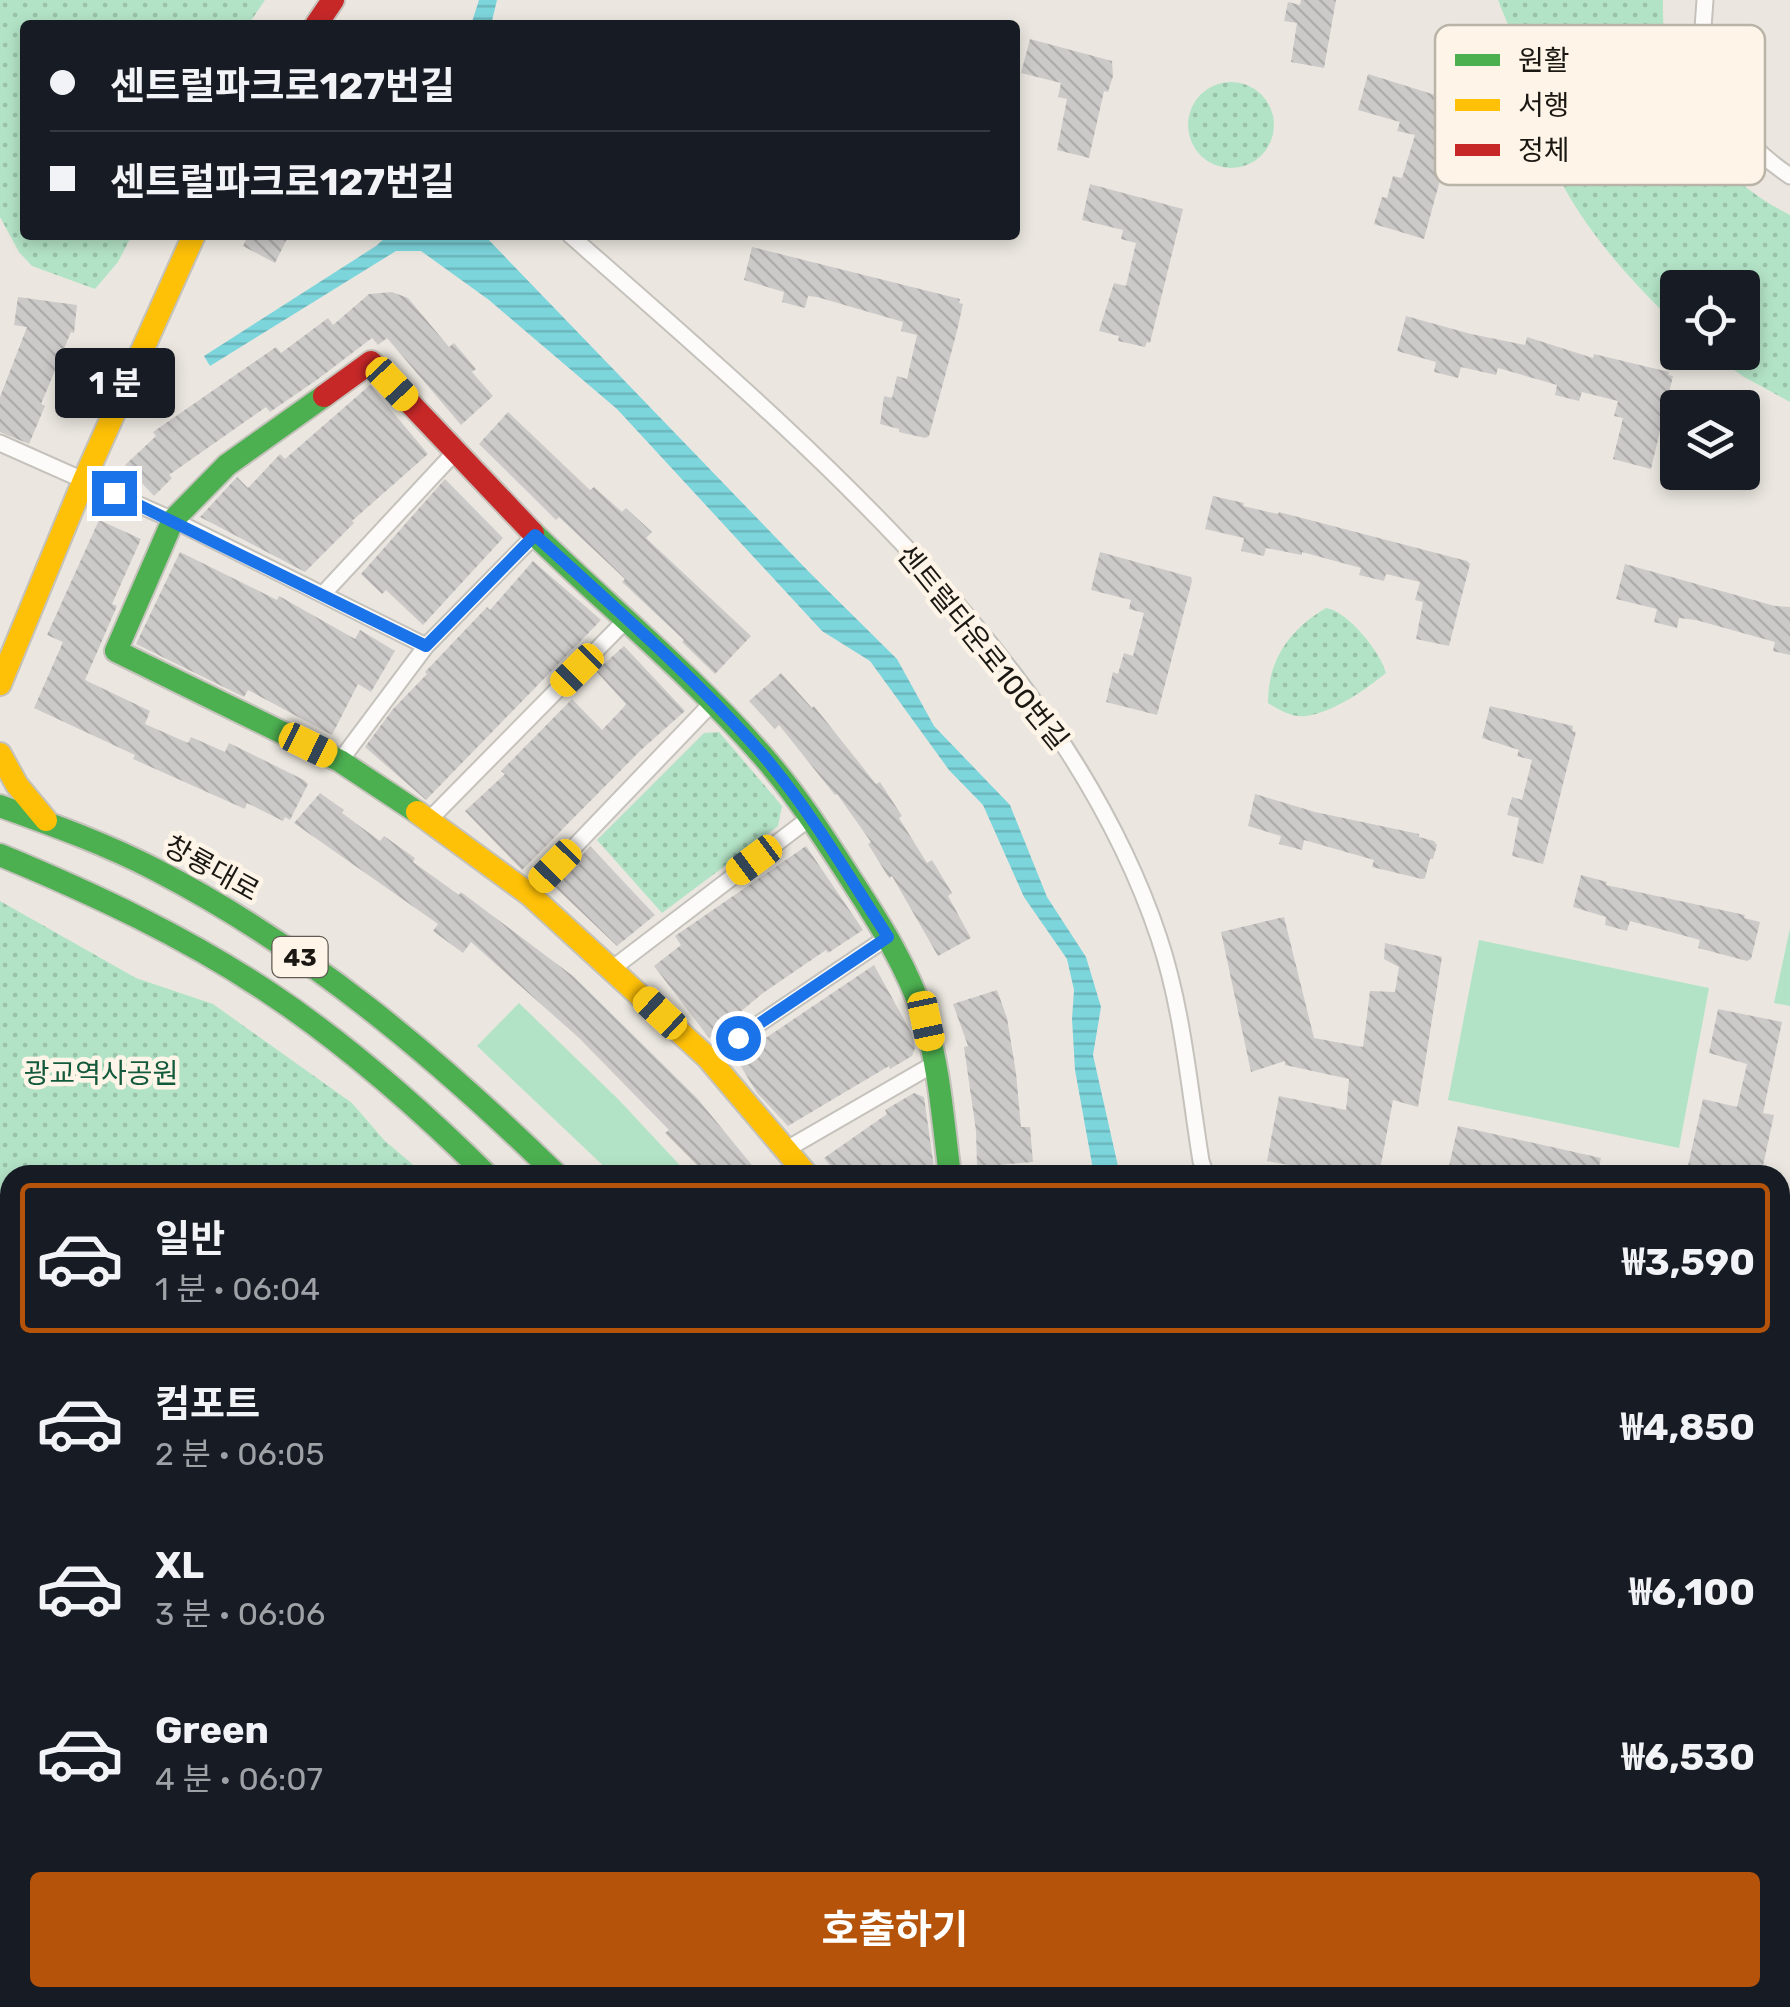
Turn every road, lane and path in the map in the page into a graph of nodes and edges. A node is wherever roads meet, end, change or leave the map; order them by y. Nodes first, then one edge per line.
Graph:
1 (1705, 0) edge
2 (1704, 25) edge
3 (1765, 157) edge
4 (1790, 176) edge
5 (192, 240) edge
6 (576, 240) edge
7 (0, 443) edge
8 (456, 452) junction
9 (84, 480) junction
10 (172, 520) junction
11 (535, 535) junction
12 (323, 594) junction
13 (627, 619) junction
14 (426, 646) junction
15 (0, 684) edge
16 (714, 702) junction
17 (0, 754) edge
18 (340, 761) junction
19 (0, 806) edge
20 (810, 817) junction
21 (46, 820) junction
22 (429, 820) junction
23 (0, 855) edge
24 (529, 894) junction
25 (888, 937) junction
26 (612, 968) junction
27 (708, 1058) junction
28 (934, 1064) junction
29 (787, 1149) junction
30 (476, 1165) edge
31 (546, 1165) edge
32 (799, 1165) edge
33 (949, 1165) edge
34 (1202, 1165) edge

1 - 2 street
3 - 4 street
5 - 9 street
6 - 34 street, 센트럴타운로100번길
7 - 9 street
8 - 10 street
8 - 11 street
8 - 12 street
9 - 10 street
9 - 15 street
10 - 12 street
10 - 18 street
11 - 13 street
11 - 14 street
12 - 14 street
13 - 16 street
13 - 22 street
14 - 18 street
16 - 20 street
16 - 24 street
17 - 21 street
18 - 22 street
19 - 21 street, 창룡대로 / 43
20 - 25 street
20 - 26 street
21 - 31 street, 창룡대로 / 43
22 - 24 street
23 - 30 street, 43
24 - 26 street
25 - 27 street
25 - 28 street
26 - 27 street
27 - 29 street
28 - 29 street
28 - 33 street
29 - 32 street

